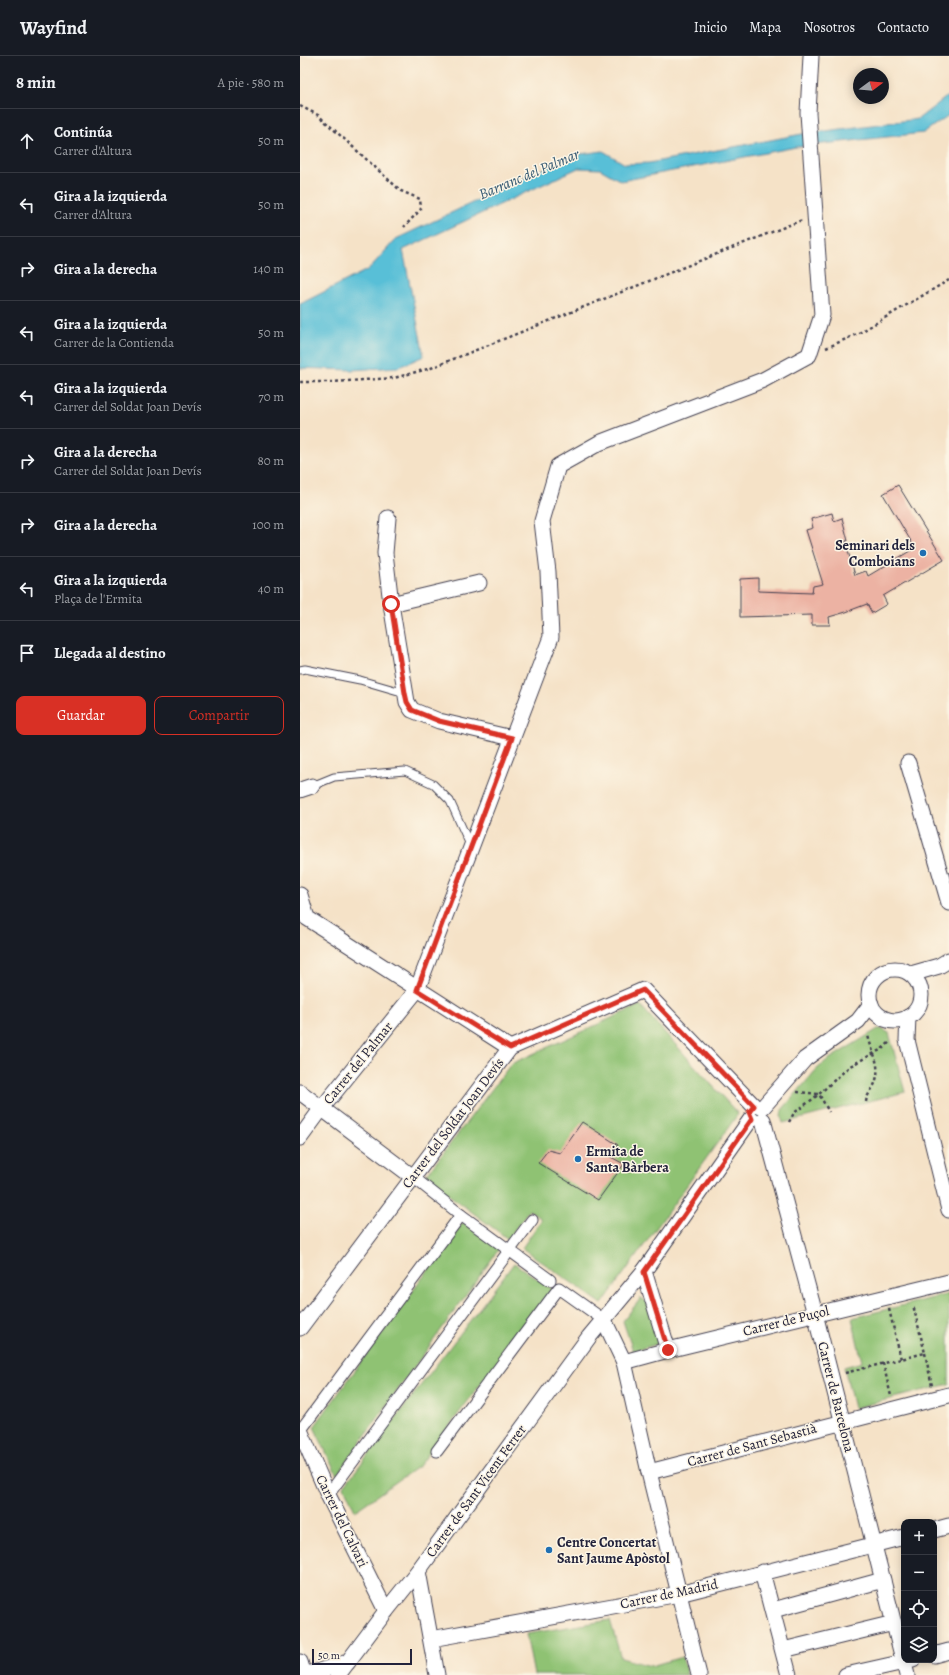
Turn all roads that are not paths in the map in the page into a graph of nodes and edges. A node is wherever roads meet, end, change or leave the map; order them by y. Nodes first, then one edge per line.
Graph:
1 (811, 56) edge
2 (388, 518) dead end
3 (479, 582) dead end
4 (391, 604) junction
5 (300, 670) edge
6 (405, 693) junction
7 (512, 738) junction
8 (908, 763) dead end
9 (306, 788) edge
10 (471, 847) junction
11 (300, 895) edge
12 (949, 903) edge
13 (303, 919) edge
14 (944, 963) edge
15 (911, 974) junction
16 (417, 990) junction
17 (921, 996) junction
18 (871, 1004) junction
19 (908, 1017) junction
20 (887, 1019) junction
21 (858, 1020) junction
22 (907, 1040) junction
23 (510, 1048) junction
24 (300, 1092) edge
25 (322, 1108) junction
26 (758, 1113) junction
27 (300, 1138) edge
28 (413, 1177) junction
29 (949, 1210) edge
30 (460, 1215) junction
31 (532, 1220) dead end
32 (510, 1250) junction
33 (644, 1272) junction
34 (550, 1280) dead end
35 (949, 1282) edge
36 (815, 1314) junction
37 (604, 1320) junction
38 (300, 1328) edge
39 (668, 1350) junction
40 (624, 1362) junction
41 (949, 1395) edge
42 (841, 1422) junction
43 (300, 1431) edge
44 (436, 1452) dead end
45 (649, 1472) junction
46 (328, 1495) junction
47 (949, 1526) edge
48 (937, 1529) edge
49 (901, 1538) edge
50 (874, 1544) junction
51 (418, 1571) junction
52 (762, 1572) junction
53 (883, 1580) junction
54 (679, 1594) junction
55 (773, 1610) junction
56 (386, 1611) junction
57 (894, 1623) junction
58 (431, 1639) junction
59 (783, 1650) junction
60 (949, 1651) edge
61 (937, 1654) edge
62 (348, 1662) junction
63 (908, 1666) edge
64 (306, 1672) edge
65 (338, 1675) edge
66 (437, 1675) edge
67 (699, 1675) edge
68 (789, 1675) edge
69 (846, 1675) edge

1 - 7 street, Carrer del Palmar
2 - 4 street
3 - 4 street
4 - 6 street
5 - 6 lane
6 - 7 street
7 - 10 street, Carrer del Palmar
8 - 12 street
9 - 10 lane
10 - 16 street, Carrer del Palmar
11 - 13 street
13 - 16 street
14 - 15 street
14 - 17 street
15 - 17 street
15 - 18 street
16 - 23 street
16 - 25 street, Carrer del Palmar
17 - 19 street
18 - 20 street
18 - 21 street
19 - 20 street
19 - 22 street
20 - 21 street
20 - 22 street
21 - 26 street, Carrer de Sant Vicent Ferrer
22 - 29 street
23 - 26 street, Carrer del Soldat Joan Devís
23 - 28 street, Carrer del Soldat Joan Devís
24 - 25 street
25 - 27 street, Carrer del Palmar
25 - 28 street
26 - 33 street, Carrer de Sant Vicent Ferrer
26 - 36 street, Carrer de Barcelona
28 - 30 street
28 - 38 street, Carrer del Soldat Joan Devís
30 - 32 street
30 - 43 street
31 - 32 street
32 - 34 street
32 - 46 street
33 - 37 street, Carrer de Sant Vicent Ferrer
33 - 39 street
35 - 36 street, Carrer de Puçol
36 - 39 street, Carrer de Puçol
36 - 42 street, Carrer de Barcelona
37 - 40 street
37 - 44 street
37 - 51 street, Carrer de Sant Vicent Ferrer
39 - 40 street, Carrer de Puçol
40 - 45 street
41 - 42 street, Carrer de Sant Sebastià
42 - 45 street, Carrer de Sant Sebastià
42 - 50 street, Carrer de Barcelona
43 - 46 street, Carrer del Calvari
45 - 54 street
46 - 56 street, Carrer del Calvari
47 - 48 street
49 - 50 street, Carrer de Madrid
50 - 52 street, Carrer de Madrid
50 - 53 street, Carrer de Barcelona
51 - 56 street, Carrer de Sant Vicent Ferrer
51 - 58 street
52 - 54 street, Carrer de Madrid
52 - 55 street
53 - 55 street
53 - 57 street, Carrer de Barcelona
54 - 58 street, Carrer de Madrid
54 - 67 street
55 - 59 street
56 - 62 street, Carrer de Sant Vicent Ferrer
57 - 59 street
57 - 63 street, Carrer de Barcelona
58 - 66 street
59 - 68 street
60 - 61 street
62 - 64 street
62 - 65 street, Carrer de Sant Vicent Ferrer
63 - 69 street

